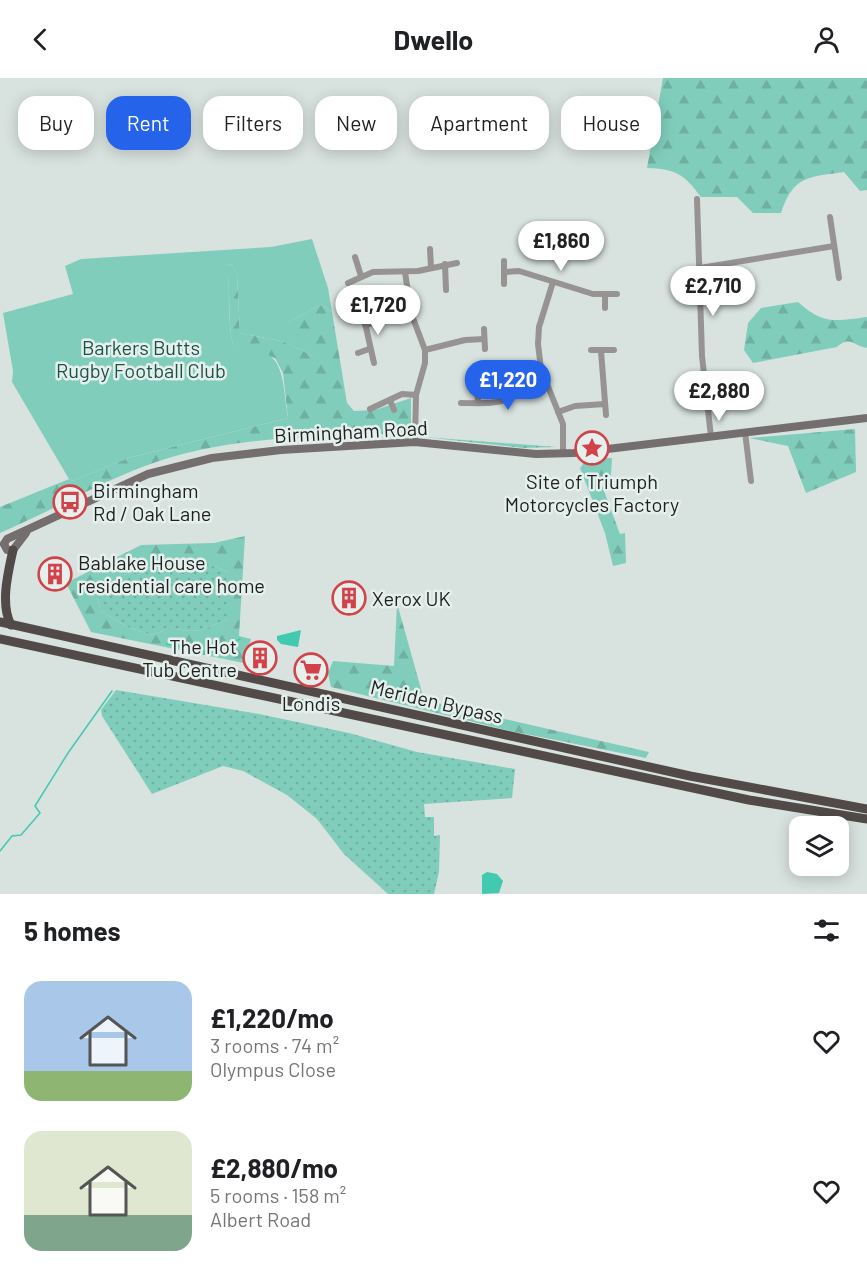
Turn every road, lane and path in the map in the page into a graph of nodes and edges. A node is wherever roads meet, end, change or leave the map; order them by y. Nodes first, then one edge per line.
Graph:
1 (697, 199) dead end
2 (830, 217) dead end
3 (834, 246) junction
4 (430, 249) dead end
5 (354, 257) dead end
6 (504, 261) dead end
7 (457, 263) dead end
8 (445, 264) junction
9 (431, 267) junction
10 (700, 268) junction
11 (405, 272) junction
12 (505, 272) junction
13 (361, 276) junction
14 (839, 278) dead end
15 (553, 282) junction
16 (348, 283) dead end
17 (504, 284) dead end
18 (446, 290) dead end
19 (604, 294) junction
20 (617, 294) dead end
21 (605, 308) dead end
22 (411, 313) junction
23 (363, 314) dead end
24 (365, 325) junction
25 (484, 329) dead end
26 (484, 339) junction
27 (369, 349) junction
28 (485, 349) dead end
29 (425, 350) junction
30 (591, 350) dead end
31 (614, 350) dead end
32 (601, 351) junction
33 (358, 353) dead end
34 (374, 363) dead end
35 (544, 378) junction
36 (477, 389) dead end
37 (416, 395) junction
38 (390, 400) junction
39 (478, 402) junction
40 (461, 403) dead end
41 (604, 404) junction
42 (369, 409) dead end
43 (394, 410) dead end
44 (558, 412) junction
45 (606, 415) dead end
46 (867, 418) edge
47 (745, 432) junction
48 (711, 436) junction
49 (415, 442) junction
50 (563, 453) junction
51 (751, 481) dead end
52 (9, 544) edge
53 (0, 622) edge
54 (11, 625) junction
55 (0, 639) edge
56 (13, 642) junction
57 (0, 645) edge
58 (867, 809) edge
59 (867, 819) edge

1 - 10 street
2 - 3 street
3 - 10 street
3 - 14 street
4 - 9 street
5 - 13 street
6 - 12 street
7 - 8 street
8 - 9 street
8 - 18 street
9 - 11 street
10 - 48 street
11 - 13 street
11 - 22 street
12 - 15 street
12 - 17 street
13 - 16 street
15 - 19 street
15 - 35 street
19 - 20 street
19 - 21 street
22 - 24 street
22 - 29 street
23 - 24 street
24 - 27 street
25 - 26 street
26 - 28 street
26 - 29 street
27 - 33 street
27 - 34 street
29 - 37 street
30 - 32 street
31 - 32 street
32 - 41 street
35 - 39 street
35 - 44 street
36 - 39 street
37 - 38 street
37 - 49 street
38 - 42 street
38 - 43 street
39 - 40 street
41 - 44 street
41 - 45 street
44 - 50 street
46 - 47 main road, Birmingham Road
47 - 48 main road, Birmingham Road
47 - 51 street
48 - 50 main road, Birmingham Road
49 - 50 main road, Birmingham Road
49 - 52 main road, Birmingham Road
52 - 54 highway
53 - 54 highway, Meriden Bypass
54 - 58 highway, Meriden Bypass
55 - 56 highway, Meriden Bypass
56 - 57 highway
56 - 59 highway, Meriden Bypass

